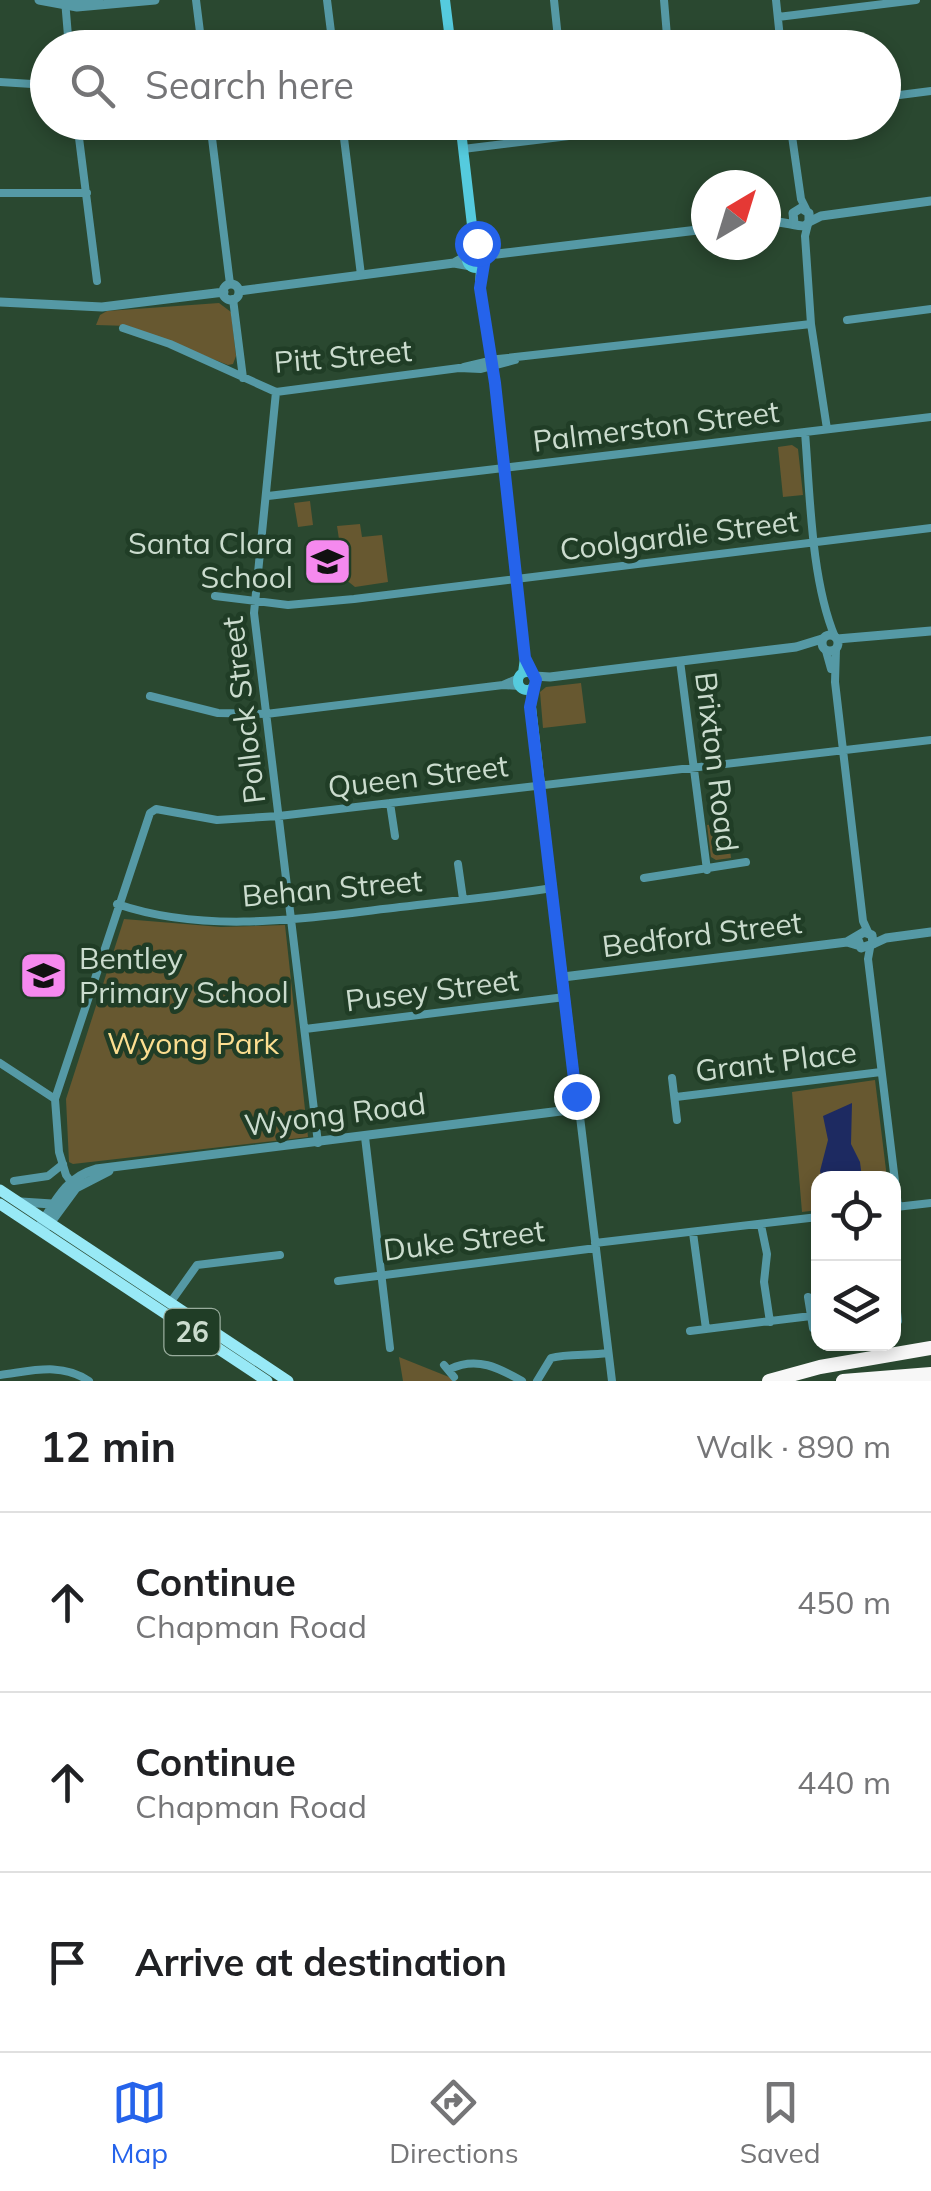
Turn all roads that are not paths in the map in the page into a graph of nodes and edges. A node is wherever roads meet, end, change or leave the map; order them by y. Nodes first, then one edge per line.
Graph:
1 (39, 0) edge
2 (104, 0) edge
3 (152, 0) edge
4 (196, 0) edge
5 (327, 0) edge
6 (446, 0) edge
7 (554, 0) edge
8 (664, 0) edge
9 (776, 0) edge
10 (916, 0) edge
11 (66, 2) edge
12 (778, 17) junction
13 (68, 30) edge
14 (200, 30) edge
15 (331, 30) edge
16 (449, 30) edge
17 (557, 30) edge
18 (666, 30) edge
19 (779, 30) edge
20 (0, 82) edge
21 (30, 84) edge
22 (931, 91) edge
23 (901, 95) edge
24 (80, 140) edge
25 (212, 140) edge
26 (344, 140) edge
27 (463, 140) edge
28 (519, 140) edge
29 (792, 140) edge
30 (464, 149) junction
31 (0, 193) edge
32 (86, 193) junction
33 (931, 201) edge
34 (802, 215) junction
35 (781, 220) edge
36 (691, 230) edge
37 (476, 259) junction
38 (362, 275) junction
39 (97, 280) dead end
40 (231, 292) junction
41 (0, 302) edge
42 (931, 309) edge
43 (847, 320) dead end
44 (812, 324) junction
45 (124, 328) dead end
46 (490, 364) junction
47 (244, 378) junction
48 (276, 392) junction
49 (931, 418) edge
50 (827, 430) junction
51 (805, 432) junction
52 (502, 468) junction
53 (268, 496) junction
54 (931, 528) edge
55 (814, 542) junction
56 (515, 579) junction
57 (215, 596) dead end
58 (254, 602) junction
59 (931, 630) edge
60 (830, 644) junction
61 (680, 660) junction
62 (528, 681) junction
63 (150, 696) dead end
64 (266, 714) junction
65 (931, 740) edge
66 (844, 751) junction
67 (694, 769) junction
68 (540, 786) junction
69 (390, 803) junction
70 (280, 816) junction
71 (395, 836) dead end
72 (746, 862) dead end
73 (458, 864) dead end
74 (707, 870) junction
75 (644, 878) dead end
76 (552, 888) junction
77 (463, 900) junction
78 (117, 904) junction
79 (292, 921) junction
80 (931, 932) edge
81 (863, 941) junction
82 (563, 977) junction
83 (566, 997) junction
84 (305, 1029) junction
85 (0, 1063) edge
86 (881, 1072) junction
87 (672, 1078) dead end
88 (576, 1088) junction
89 (676, 1097) junction
90 (56, 1099) junction
91 (677, 1120) dead end
92 (365, 1137) junction
93 (318, 1143) junction
94 (63, 1164) junction
95 (892, 1171) edge
96 (14, 1181) dead end
97 (76, 1183) junction
98 (0, 1190) edge
99 (18, 1202) junction
100 (931, 1202) edge
101 (0, 1204) edge
102 (52, 1204) junction
103 (901, 1206) edge
104 (811, 1218) edge
105 (761, 1225) junction
106 (44, 1226) junction
107 (693, 1233) junction
108 (595, 1246) junction
109 (280, 1255) dead end
110 (382, 1274) junction
111 (338, 1281) dead end
112 (808, 1297) dead end
113 (170, 1303) junction
114 (811, 1316) joint
115 (770, 1322) junction
116 (706, 1328) junction
117 (690, 1330) dead end
118 (390, 1348) dead end
119 (931, 1348) edge
120 (608, 1353) junction
121 (449, 1371) dead end
122 (931, 1374) edge
123 (0, 1375) edge
124 (89, 1381) edge
125 (266, 1381) edge
126 (288, 1381) edge
127 (522, 1381) edge
128 (537, 1381) edge
129 (612, 1381) edge
130 (769, 1381) edge
131 (843, 1381) edge

1 - 11 street
2 - 11 street
3 - 11 street
4 - 14 street
5 - 15 street
6 - 16 main road
7 - 17 street
8 - 18 street
9 - 12 street
10 - 12 street
11 - 13 street
12 - 19 street
20 - 21 street
22 - 23 street
24 - 32 street
25 - 40 street
26 - 38 street
27 - 30 main road
28 - 30 street
29 - 34 street
30 - 37 main road
31 - 32 street
32 - 39 street
33 - 34 street
34 - 35 street
34 - 44 street
36 - 37 street
37 - 38 street
37 - 46 main road
38 - 40 street
40 - 41 street
40 - 47 street
42 - 43 street
44 - 46 street, Pitt Street
44 - 50 street
45 - 47 street, Pitt Street
46 - 48 street, Pitt Street
46 - 52 main road
47 - 48 street, Pitt Street
48 - 53 street, Pollock Street
49 - 50 street, Palmerston Street
50 - 51 street, Palmerston Street
51 - 52 street, Palmerston Street
51 - 55 street
52 - 53 street, Palmerston Street
52 - 56 main road
53 - 58 street, Pollock Street
54 - 55 street, Coolgardie Street
55 - 56 street, Coolgardie Street
55 - 60 street
56 - 58 street, Coolgardie Street
56 - 62 main road
57 - 58 street, Coolgardie Street
58 - 64 street, Pollock Street
59 - 60 street
60 - 61 street
60 - 66 street
61 - 62 street
61 - 67 street, Brixton Road
62 - 64 street
62 - 68 main road
63 - 64 street
64 - 70 street, Pollock Street
65 - 66 street, Queen Street
66 - 67 street, Queen Street
66 - 81 street
67 - 68 street, Queen Street
67 - 74 street, Brixton Road
68 - 69 street, Queen Street
68 - 76 street
69 - 70 street, Queen Street
69 - 71 street
70 - 78 street, Queen Street
70 - 79 street, Pollock Street
72 - 74 street
73 - 77 street
74 - 75 street
76 - 77 street, Behan Street
76 - 82 street
77 - 79 street, Behan Street
78 - 79 street, Behan Street
78 - 90 street
79 - 84 street, Pollock Street
80 - 81 street, Bedford Street
81 - 82 street, Bedford Street
81 - 86 street
82 - 83 street
83 - 84 street, Pusey Street
83 - 88 street
84 - 93 street, Pollock Street
85 - 90 street
86 - 89 street, Grant Place
86 - 95 street
87 - 89 street, Grant Place
88 - 92 street, Wyong Road
88 - 108 street
89 - 91 street, Grant Place
90 - 94 street
92 - 93 street, Wyong Road
92 - 110 street
93 - 97 street, Wyong Road
94 - 96 street
94 - 97 street
97 - 102 street
97 - 106 street
98 - 99 main road, 26
99 - 102 street
99 - 106 main road, 26
100 - 103 street
101 - 106 main road, 26
102 - 106 street
104 - 105 street, Duke Street
105 - 107 street, Duke Street
105 - 115 street
106 - 113 main road, 26
106 - 125 main road, 26
107 - 108 street, Duke Street
107 - 116 street
108 - 110 street, Duke Street
108 - 120 street
109 - 113 street
110 - 111 street, Duke Street
110 - 118 street
112 - 114 street
113 - 126 main road, 26
114 - 115 street
115 - 116 street
116 - 117 street
119 - 130 highway
120 - 128 street
120 - 129 street
121 - 127 street
122 - 131 highway
123 - 124 street

